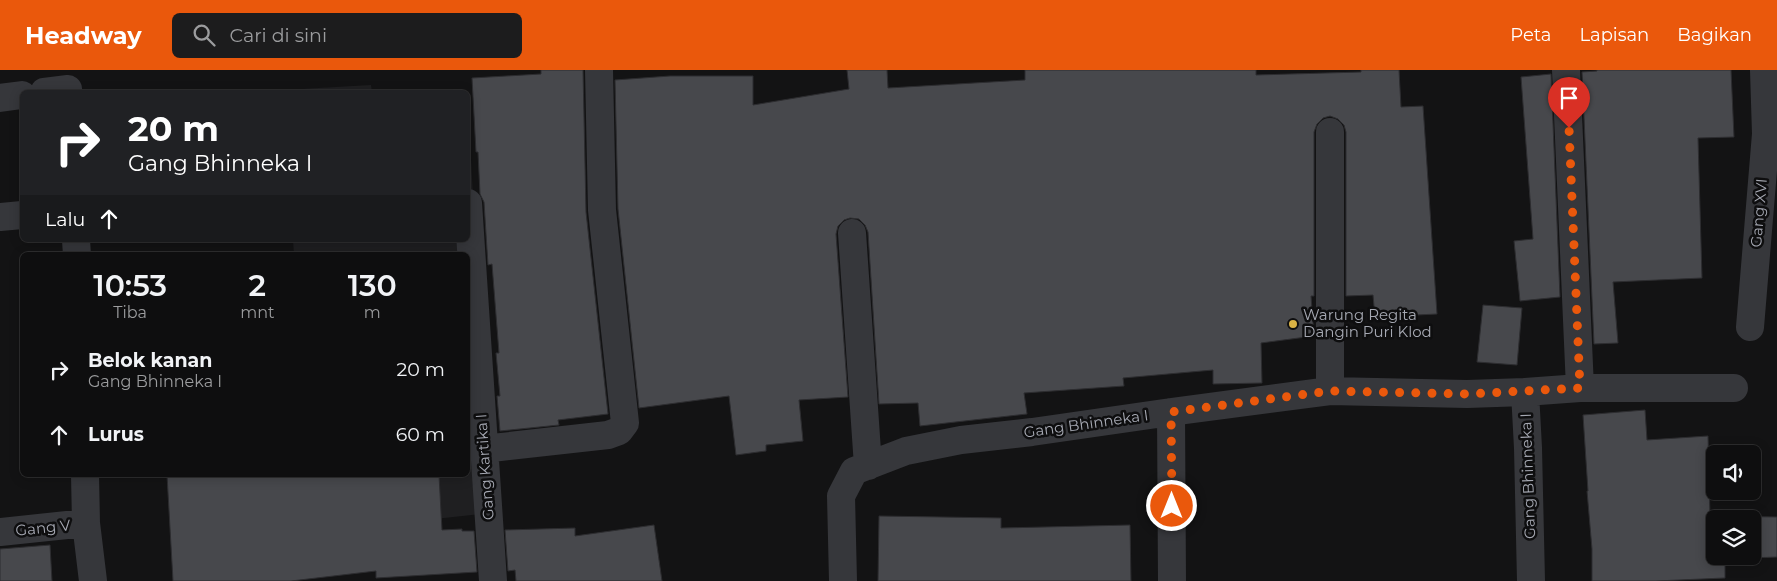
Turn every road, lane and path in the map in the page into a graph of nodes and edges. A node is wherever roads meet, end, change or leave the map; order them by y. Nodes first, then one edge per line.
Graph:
1 (599, 70) edge
2 (1566, 70) edge
3 (1764, 70) edge
4 (20, 95) edge
5 (0, 98) edge
6 (1330, 132) dead end
7 (20, 215) edge
8 (0, 217) edge
9 (852, 233) dead end
10 (470, 236) edge
11 (1750, 327) dead end
12 (1580, 388) junction
13 (1734, 388) dead end
14 (1330, 391) junction
15 (1525, 392) junction
16 (1171, 412) junction
17 (483, 449) junction
18 (868, 466) junction
19 (85, 477) edge
20 (86, 523) junction
21 (0, 532) edge
22 (93, 581) edge
23 (493, 581) edge
24 (843, 581) edge
25 (1172, 581) edge
26 (1531, 581) edge

1 - 17 street
2 - 12 street
3 - 11 street, Gang XVI
4 - 5 street
6 - 14 street
7 - 8 street
9 - 18 street
10 - 17 street, Gang Kartika I
12 - 13 street
12 - 15 street
14 - 15 street, Gang Bhinneka I
14 - 16 street, Gang Bhinneka I
15 - 26 street, Gang Bhinneka I
16 - 18 street, Gang Bhinneka I
16 - 25 street
17 - 23 street, Gang Kartika I
18 - 24 street, Gang Bhinneka I
19 - 20 street
20 - 21 street, Gang V
20 - 22 street

